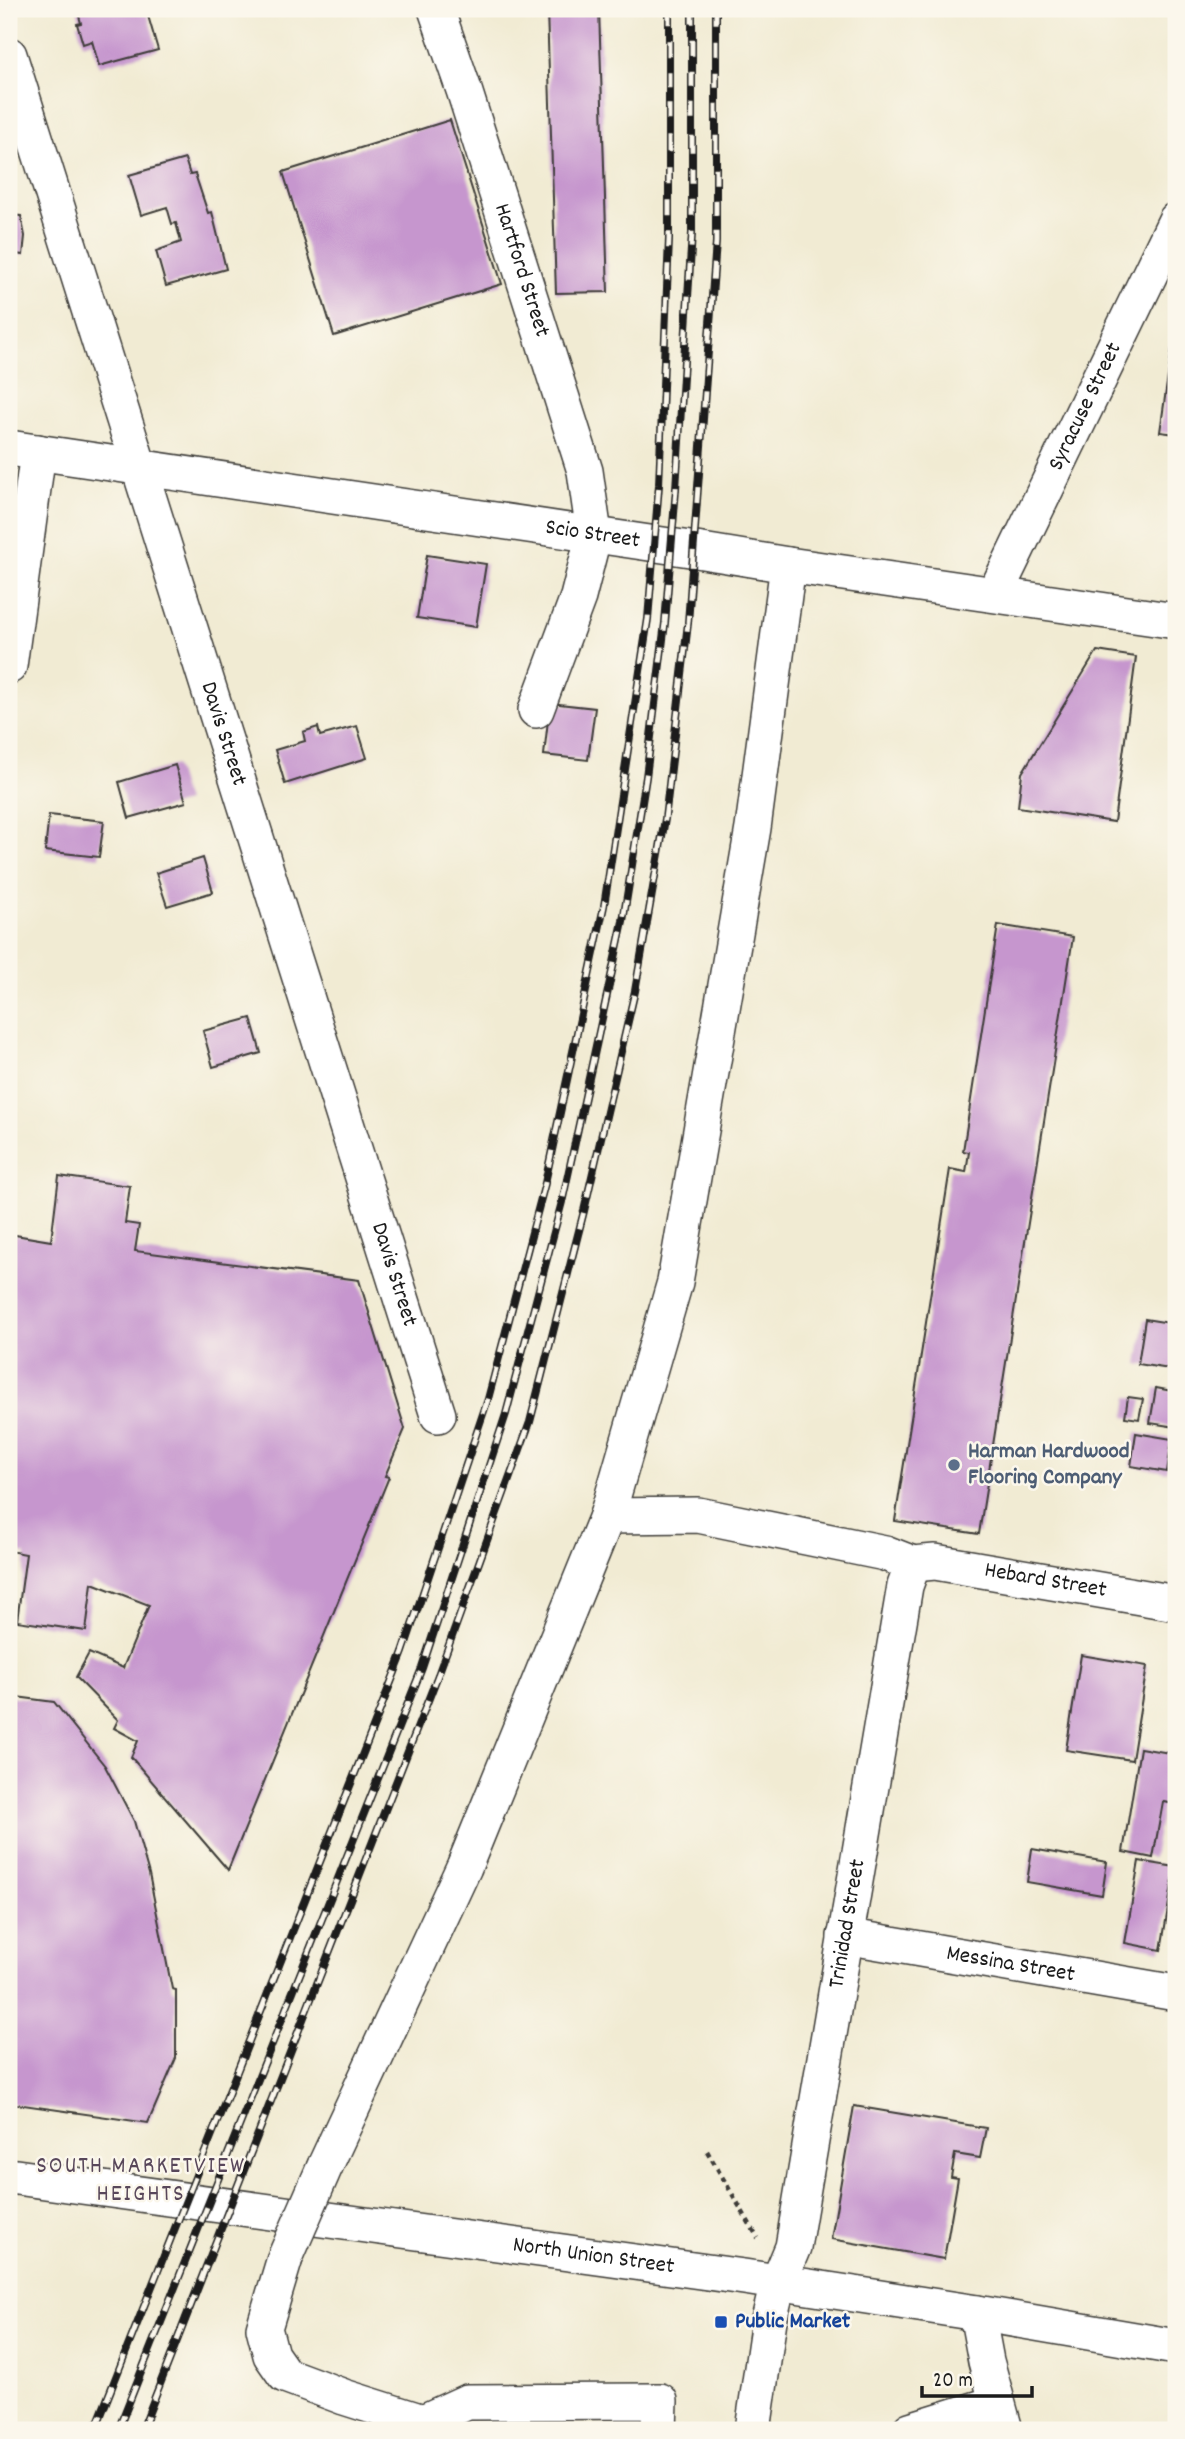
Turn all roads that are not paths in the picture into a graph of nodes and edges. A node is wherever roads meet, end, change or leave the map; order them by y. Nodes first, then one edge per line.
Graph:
1 (436, 9) edge
2 (9, 55) edge
3 (1176, 220) edge
4 (24, 450) edge
5 (140, 467) junction
6 (594, 534) junction
7 (788, 565) junction
8 (995, 594) junction
9 (1176, 621) edge
10 (9, 666) edge
11 (536, 710) dead end
12 (438, 1415) dead end
13 (607, 1516) junction
14 (913, 1564) junction
15 (1176, 1603) edge
16 (845, 1936) junction
17 (1176, 1993) edge
18 (9, 2176) edge
19 (778, 2283) junction
20 (977, 2313) junction
21 (1176, 2347) edge
22 (1001, 2416) edge
23 (425, 2426) edge
24 (659, 2430) edge
25 (753, 2430) edge
26 (910, 2430) edge

1 - 6 street, Hartford Street
2 - 5 street, Davis Street
3 - 8 street, Syracuse Street
4 - 5 street, Scio Street
4 - 10 street
5 - 6 street, Scio Street
5 - 12 street, Davis Street
6 - 7 street, Scio Street
6 - 11 street
7 - 8 street, Scio Street
7 - 13 street
8 - 9 street, Scio Street
13 - 14 street, Hebard Street
13 - 23 street, bridge
14 - 15 street, Hebard Street
14 - 16 street, Trinidad Street
16 - 17 street, Messina Street
16 - 19 street, Trinidad Street
18 - 19 street, North Union Street
19 - 20 street, North Union Street
19 - 25 street, Trinidad Street
20 - 21 street, North Union Street
20 - 22 street
22 - 26 street
23 - 24 street

